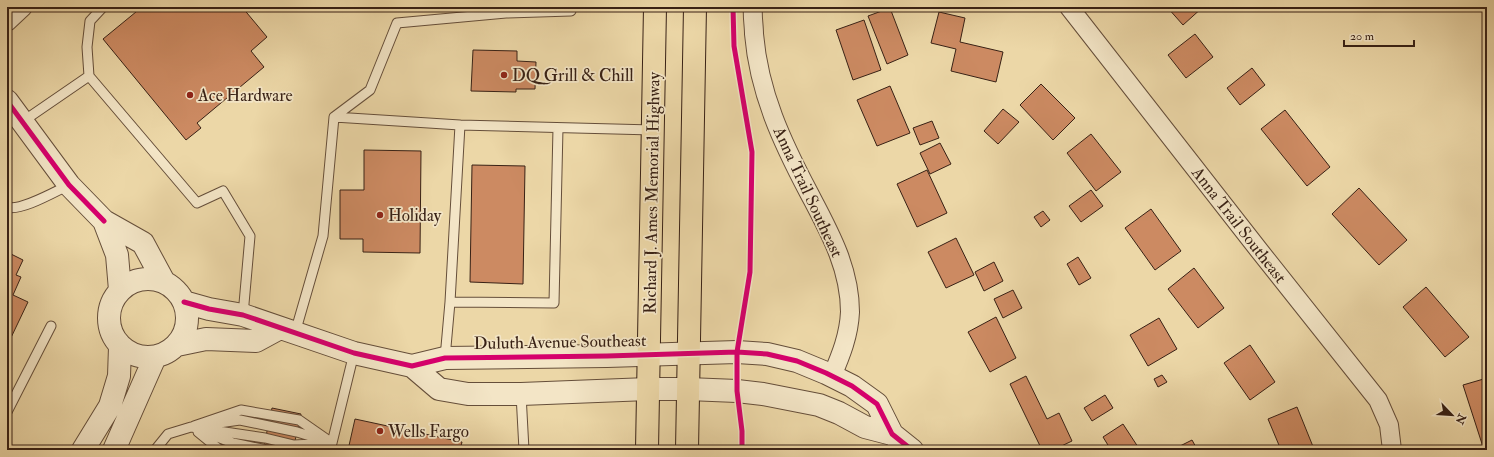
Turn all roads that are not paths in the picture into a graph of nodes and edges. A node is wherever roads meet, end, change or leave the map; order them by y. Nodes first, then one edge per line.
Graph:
1 (23, 7) edge
2 (103, 7) edge
3 (655, 7) edge
4 (695, 7) edge
5 (753, 7) edge
6 (1069, 7) edge
7 (506, 10) edge
8 (571, 11) dead end
9 (7, 22) edge
10 (89, 76) junction
11 (7, 101) edge
12 (334, 117) junction
13 (22, 122) junction
14 (460, 125) junction
15 (558, 128) junction
16 (653, 130) junction
17 (69, 185) junction
18 (7, 207) edge
19 (104, 222) junction
20 (164, 282) junction
21 (120, 290) junction
22 (184, 302) junction
23 (450, 302) junction
24 (243, 315) junction
25 (51, 326) dead end
26 (287, 330) junction
27 (177, 345) junction
28 (120, 347) junction
29 (354, 353) junction
30 (689, 353) junction
31 (649, 354) junction
32 (155, 357) junction
33 (445, 358) junction
34 (412, 366) junction
35 (832, 376) junction
36 (648, 389) junction
37 (688, 389) junction
38 (521, 394) junction
39 (7, 412) edge
40 (191, 426) junction
41 (892, 434) junction
42 (332, 443) junction
43 (83, 450) edge
44 (114, 450) edge
45 (155, 450) edge
46 (220, 450) edge
47 (267, 450) edge
48 (309, 450) edge
49 (324, 450) edge
50 (524, 450) edge
51 (647, 450) edge
52 (687, 450) edge
53 (912, 450) edge
54 (1392, 450) edge

1 - 9 street
2 - 10 lane
3 - 16 main road, Richard J. Ames Memorial Highway
4 - 30 main road
5 - 35 street, Anna Trail Southeast
6 - 54 street, Anna Trail Southeast
7 - 8 lane
7 - 12 lane
10 - 13 lane
10 - 24 lane
11 - 13 street
12 - 14 lane
12 - 26 lane
13 - 17 street
14 - 15 lane
14 - 23 lane
15 - 16 lane
15 - 23 lane
16 - 31 main road, Richard J. Ames Memorial Highway
17 - 18 lane
17 - 19 street
19 - 20 street
19 - 21 street
20 - 21 street
20 - 22 street
21 - 28 street
22 - 24 street, Duluth Avenue Southeast
22 - 27 street
23 - 33 lane
24 - 26 street, Duluth Avenue Southeast
25 - 39 lane
26 - 27 street
26 - 29 street, Duluth Avenue Southeast
27 - 32 street
28 - 32 street
28 - 43 street
29 - 34 street, Duluth Avenue Southeast
29 - 42 lane
30 - 31 street, Duluth Avenue Southeast
30 - 35 street, Duluth Avenue Southeast
30 - 37 main road
31 - 33 street, Duluth Avenue Southeast
31 - 36 main road, Richard J. Ames Memorial Highway
32 - 44 street
33 - 34 street, Duluth Avenue Southeast
34 - 38 street, Duluth Avenue Southeast
35 - 41 street, Duluth Avenue Southeast
36 - 37 street, Duluth Avenue Southeast
36 - 38 street, Duluth Avenue Southeast
36 - 51 main road, Richard J. Ames Memorial Highway
37 - 41 street, Duluth Avenue Southeast
37 - 52 main road
38 - 50 lane
40 - 42 lane
40 - 42 lane
40 - 45 lane
40 - 46 lane
40 - 47 lane
41 - 53 street, Duluth Avenue Southeast
42 - 48 lane
42 - 49 lane

